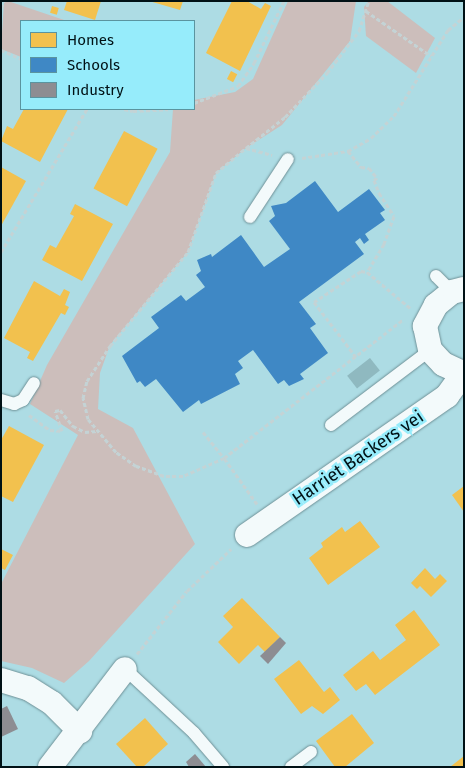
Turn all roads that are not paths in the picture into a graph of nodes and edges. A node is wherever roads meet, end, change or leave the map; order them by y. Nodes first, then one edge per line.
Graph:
1 (288, 159) road end
2 (250, 218) dead end
3 (450, 286) edge
4 (430, 350) junction
5 (463, 374) edge
6 (34, 383) dead end
7 (8, 402) edge
8 (331, 425) dead end
9 (247, 535) road end
10 (125, 669) joint
11 (1, 680) edge
12 (80, 731) junction
13 (310, 752) dead end
14 (50, 767) edge
15 (223, 767) edge
16 (291, 767) edge

1 - 2 lane
3 - 4 street
4 - 5 street, Harriet Backers vei
4 - 8 lane
5 - 9 street, Harriet Backers vei
6 - 7 lane
10 - 12 street
10 - 15 lane
11 - 12 street
12 - 14 street
13 - 16 lane

